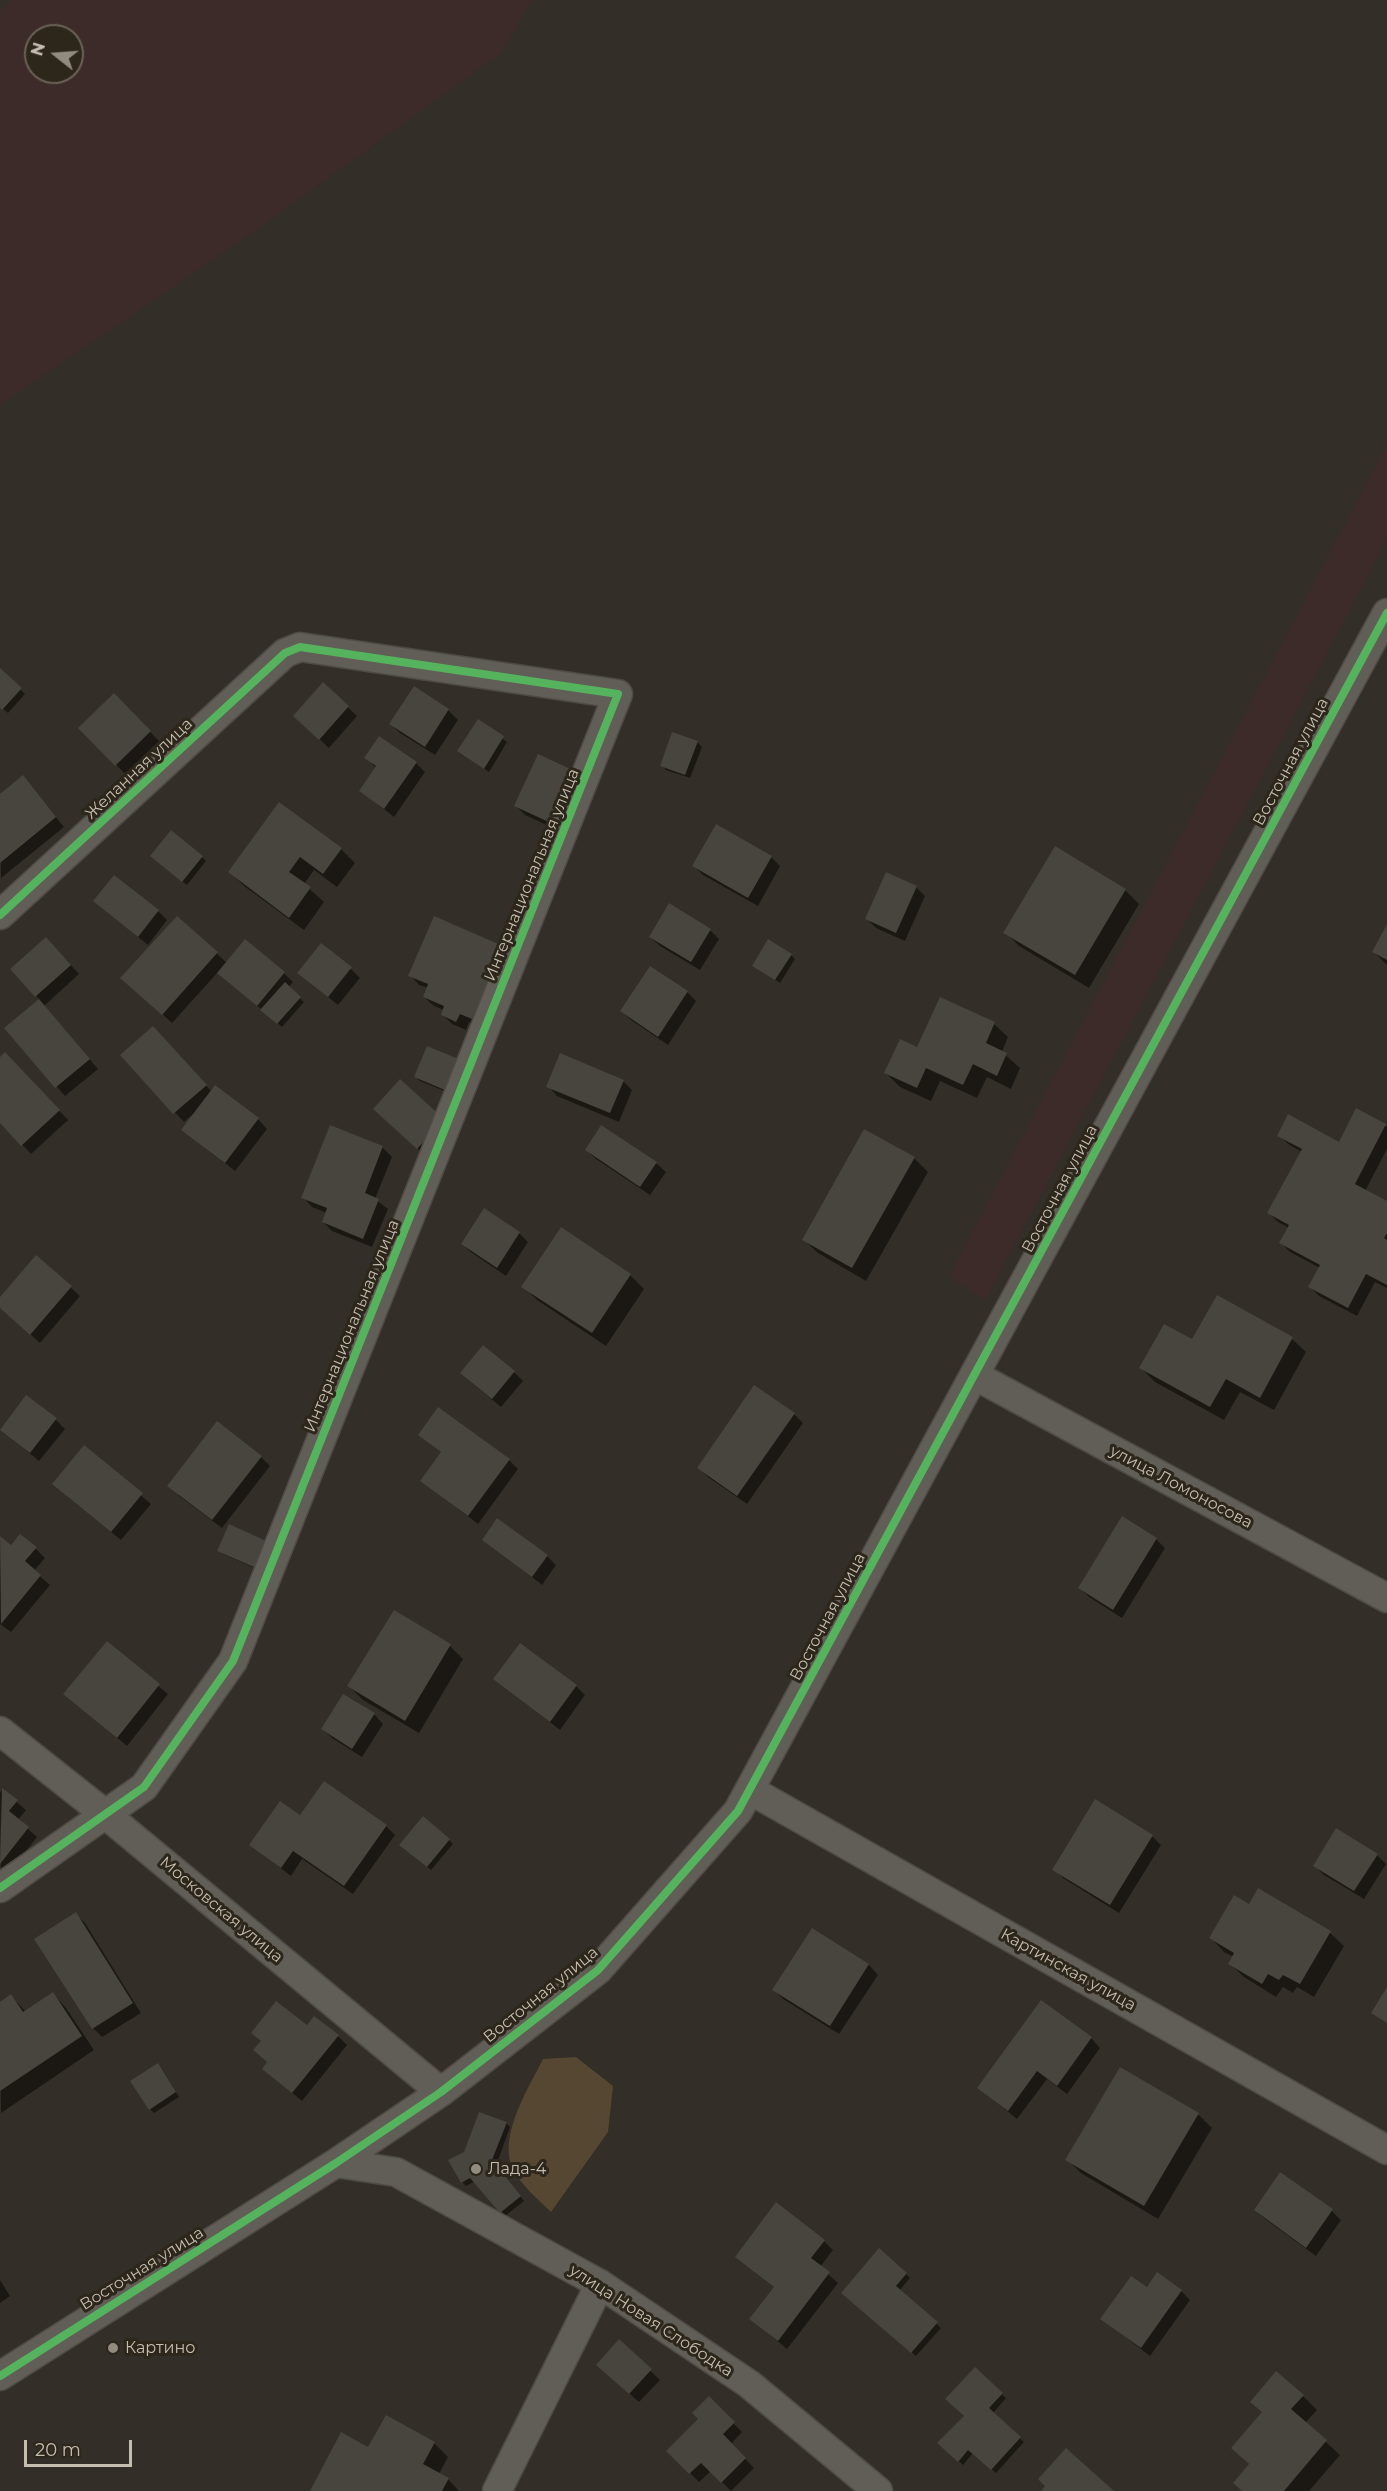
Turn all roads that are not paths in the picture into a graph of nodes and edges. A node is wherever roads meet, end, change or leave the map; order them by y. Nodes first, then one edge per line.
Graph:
1 (1387, 613) edge
2 (618, 694) joint
3 (0, 915) edge
4 (974, 1375) junction
5 (1387, 1598) edge
6 (0, 1731) edge
7 (750, 1791) junction
8 (105, 1814) junction
9 (0, 1888) edge
10 (441, 2092) junction
11 (1387, 2150) edge
12 (336, 2163) junction
13 (600, 2284) junction
14 (0, 2376) edge
15 (497, 2491) edge
16 (878, 2491) edge

1 - 4 street, Восточная улица
2 - 3 street, Желанная улица
2 - 8 street, Интернациональная улица
4 - 5 street, улица Ломоносова
4 - 7 street, Восточная улица
6 - 8 street, Московская улица
7 - 10 street, Восточная улица
7 - 11 street, Картинская улица
8 - 9 street, Интернациональная улица
8 - 10 street, Московская улица
10 - 12 street, Восточная улица
12 - 13 street, улица Новая Слободка
12 - 14 street, Восточная улица
13 - 15 street
13 - 16 street, улица Новая Слободка

